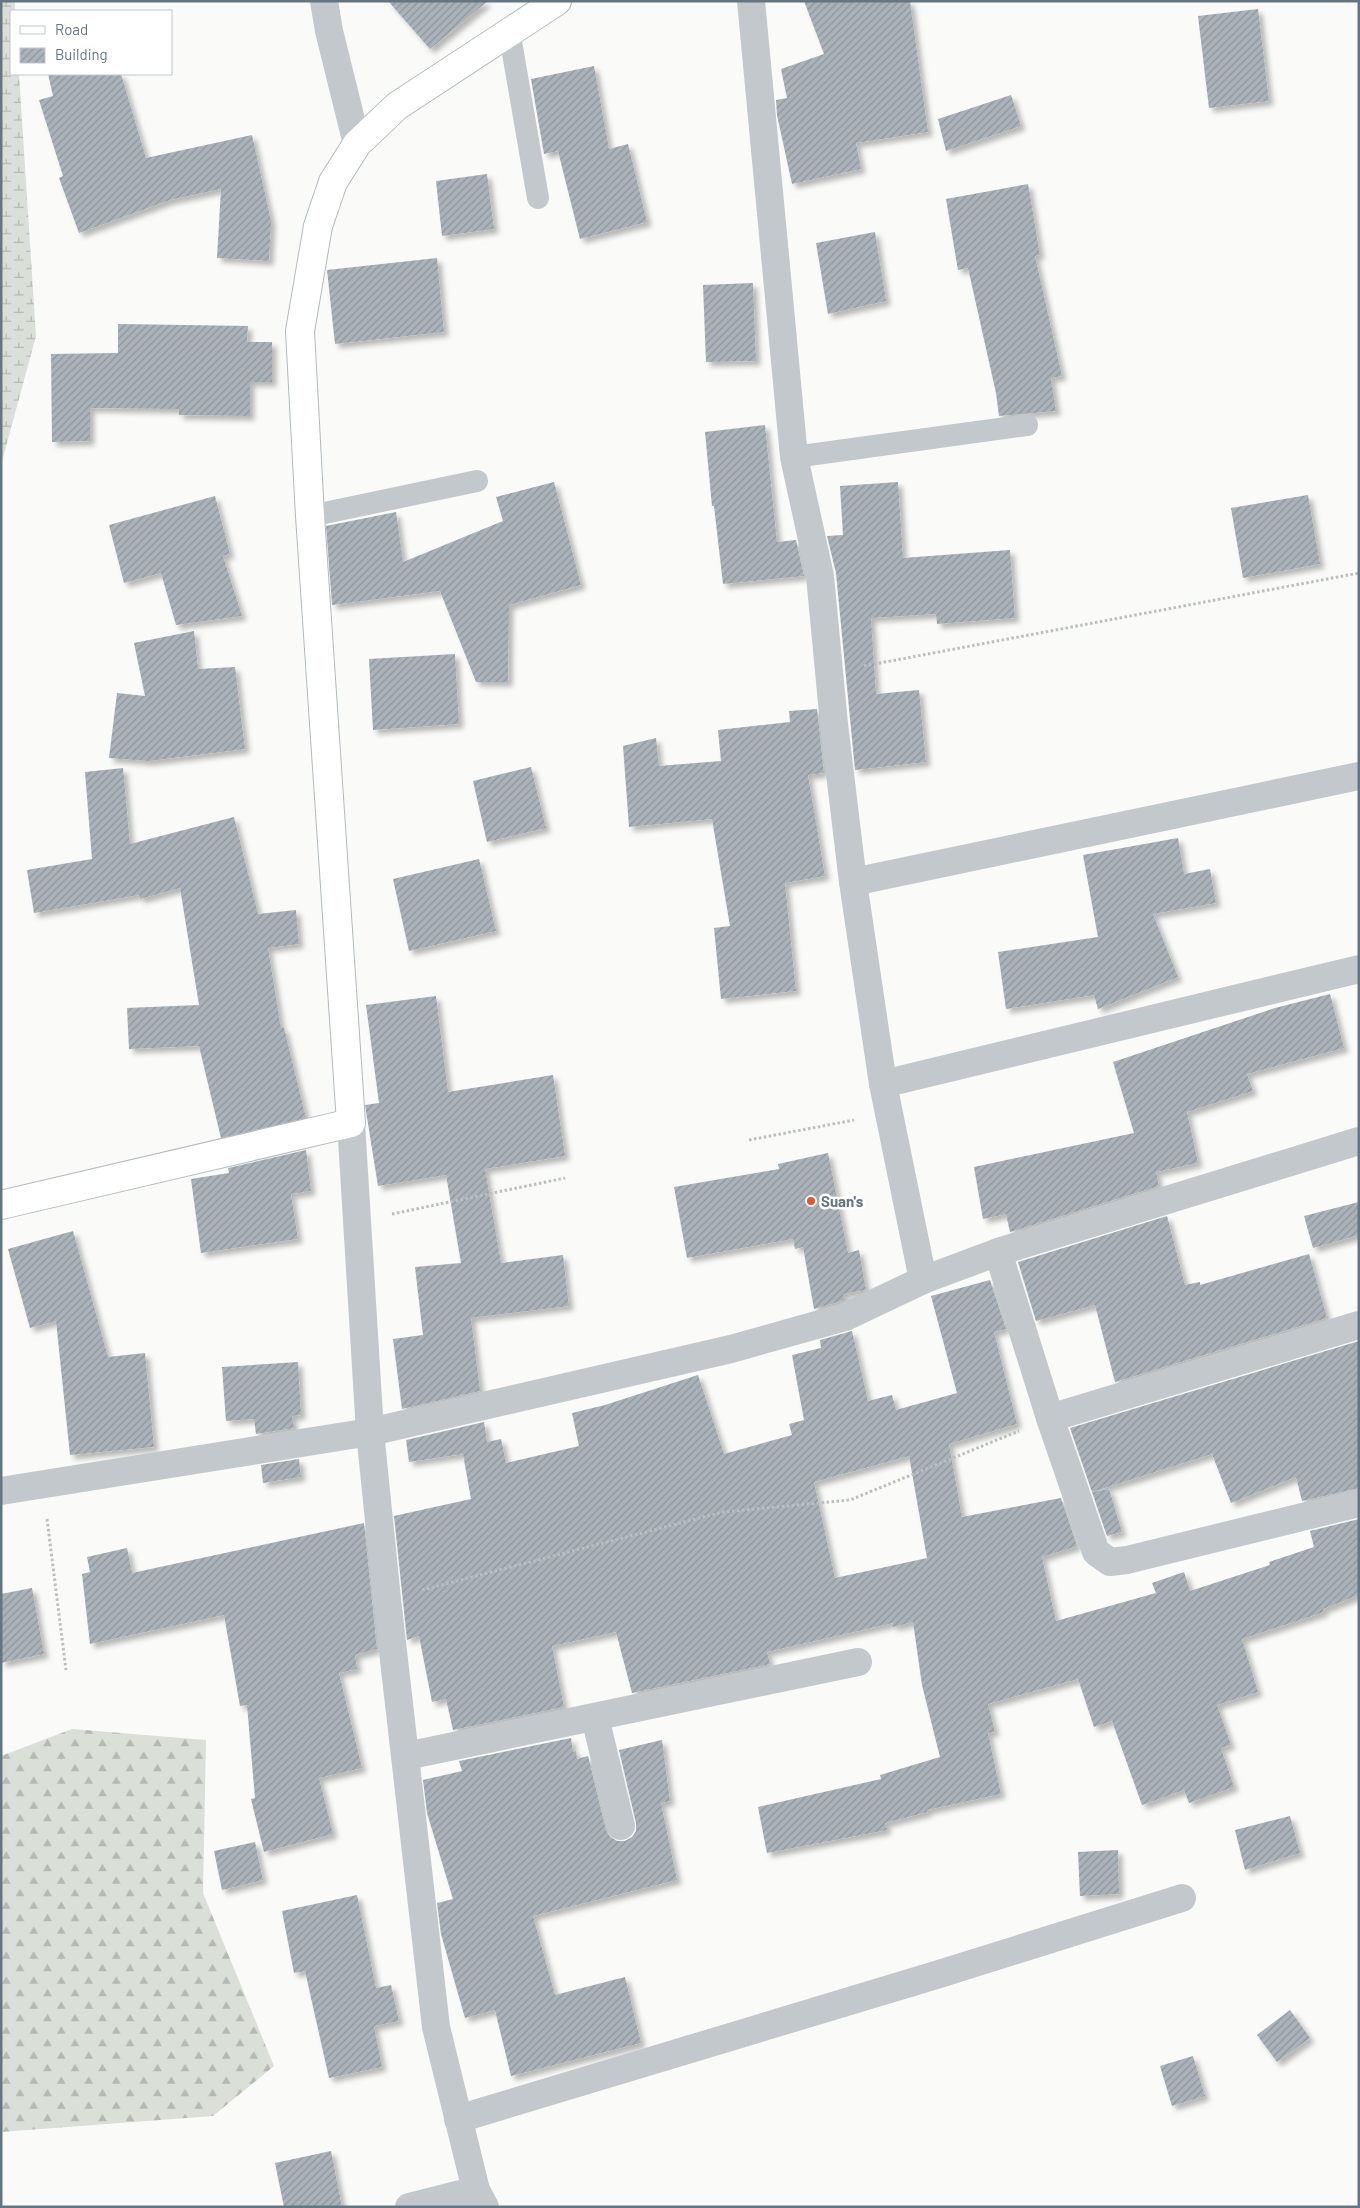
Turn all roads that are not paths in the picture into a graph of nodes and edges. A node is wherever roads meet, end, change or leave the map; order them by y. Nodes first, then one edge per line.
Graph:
1 (324, 1) edge
2 (557, 1) edge
3 (751, 1) edge
4 (510, 30) junction
5 (357, 144) junction
6 (538, 198) dead end
7 (1027, 426) dead end
8 (794, 457) junction
9 (477, 481) dead end
10 (310, 516) junction
11 (1359, 776) edge
12 (853, 882) junction
13 (1359, 969) edge
14 (883, 1084) junction
15 (351, 1124) junction
16 (1359, 1141) edge
17 (1, 1205) edge
18 (998, 1252) junction
19 (923, 1280) junction
20 (1359, 1325) edge
21 (1050, 1418) junction
22 (370, 1432) junction
23 (1, 1492) edge
24 (1359, 1503) edge
25 (858, 1662) dead end
26 (595, 1716) junction
27 (406, 1756) junction
28 (621, 1826) dead end
29 (1182, 1898) dead end
30 (458, 2119) junction
31 (481, 2199) edge
32 (409, 2207) edge

1 - 5 street
2 - 4 street
3 - 8 street
4 - 5 street
4 - 6 lane
5 - 10 street
7 - 8 lane
8 - 12 street
9 - 10 lane
10 - 15 street
11 - 12 street
12 - 14 street
13 - 14 street
14 - 19 street
15 - 17 street
15 - 22 street
16 - 18 street
18 - 19 street
18 - 21 street
19 - 22 street
20 - 21 street
21 - 24 street
22 - 23 street
22 - 27 street
25 - 26 street
26 - 27 street
26 - 28 street
27 - 30 street
29 - 30 street
30 - 31 street
31 - 32 street

